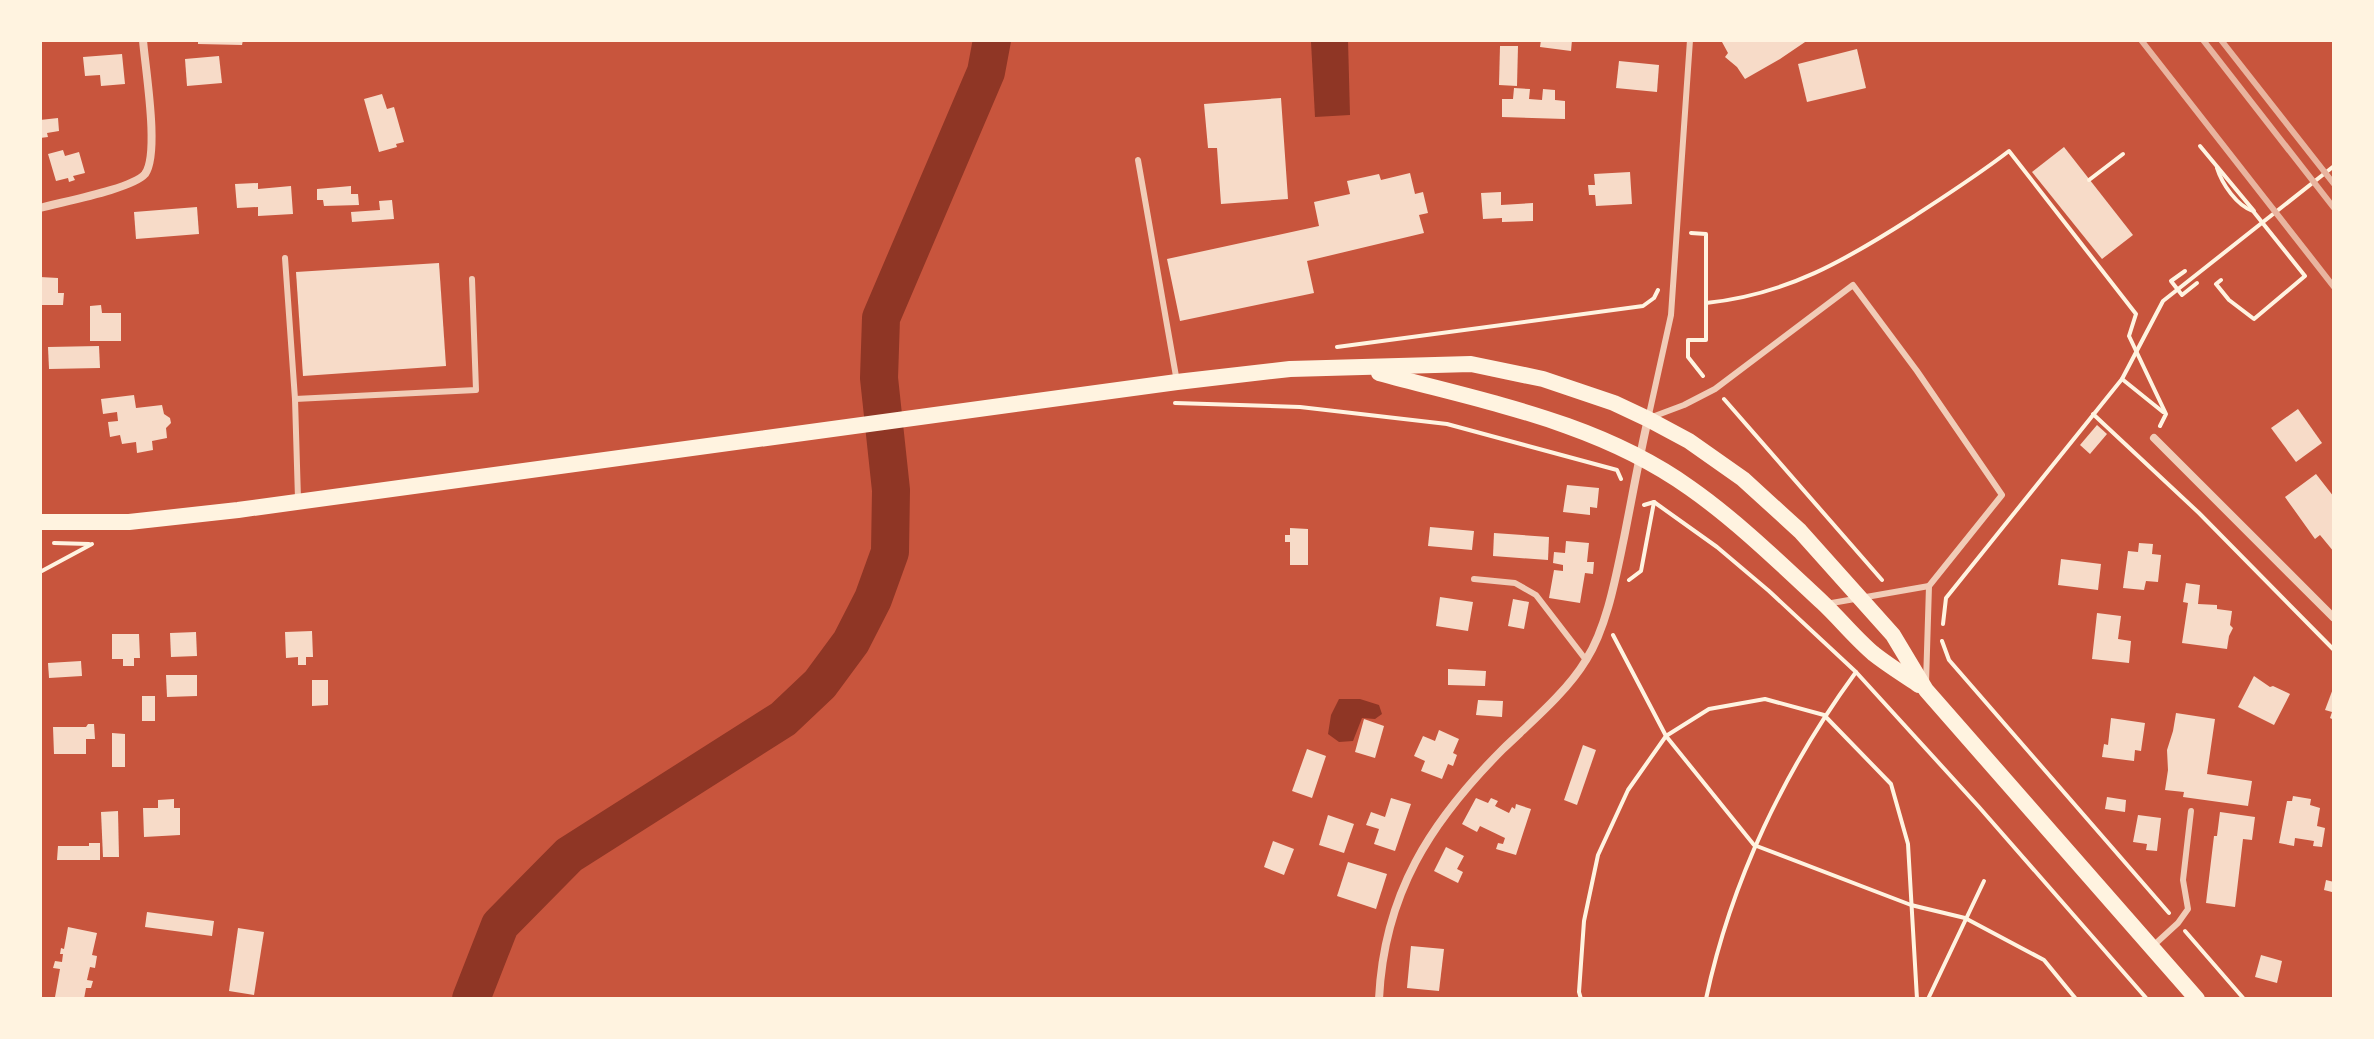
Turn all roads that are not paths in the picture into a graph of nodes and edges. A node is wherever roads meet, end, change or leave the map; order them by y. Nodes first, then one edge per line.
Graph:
1 (143, 40) edge
2 (1690, 40) edge
3 (1138, 160) dead end
4 (40, 208) edge
5 (285, 258) dead end
6 (472, 279) dead end
7 (1362, 368) junction
8 (1177, 382) junction
9 (295, 399) junction
10 (1648, 419) junction
11 (2154, 438) road end
12 (1640, 457) junction
13 (298, 503) junction
14 (40, 522) edge
15 (1474, 579) dead end
16 (1929, 586) junction
17 (1860, 599) junction
18 (1824, 604) junction
19 (2334, 618) edge
20 (1586, 660) junction
21 (1926, 690) junction
22 (2191, 811) dead end
23 (2152, 947) junction
24 (1379, 999) edge
25 (2197, 999) edge

1 - 4 street
2 - 10 lane
3 - 8 lane
5 - 9 lane
6 - 9 lane
7 - 8 main road
7 - 10 main road
7 - 12 main road
8 - 13 main road
9 - 13 lane
10 - 12 street
10 - 16 lane
10 - 17 main road
11 - 19 street
12 - 18 main road
12 - 20 street
13 - 14 main road
15 - 20 lane
16 - 17 lane
16 - 21 lane
17 - 18 lane
17 - 21 main road
18 - 21 main road
20 - 24 street
21 - 23 main road
22 - 23 lane
23 - 25 main road

